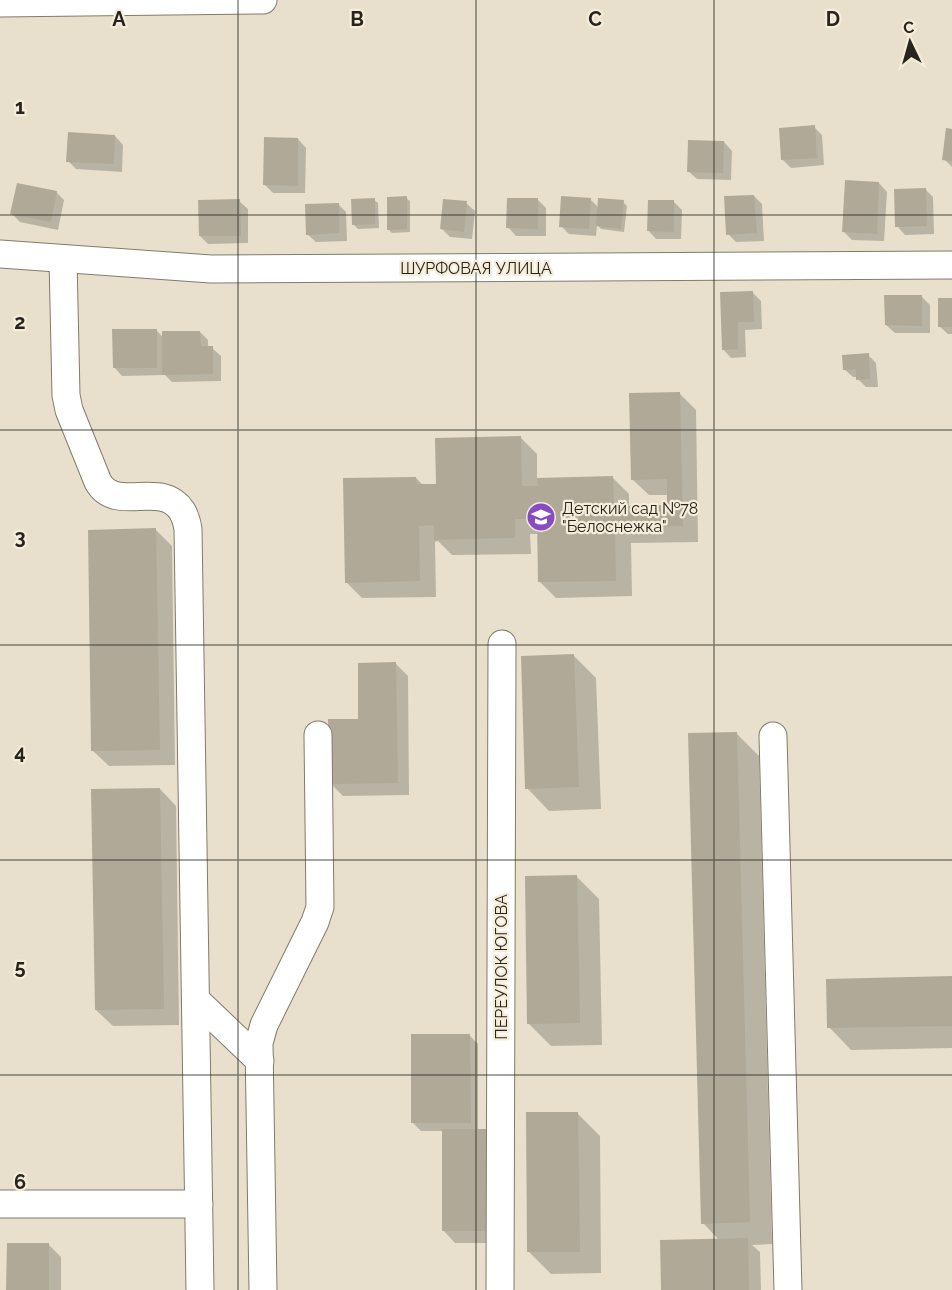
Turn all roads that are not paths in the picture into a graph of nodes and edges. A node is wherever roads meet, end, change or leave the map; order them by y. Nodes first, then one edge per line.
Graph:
1 (263, 0) edge
2 (0, 3) edge
3 (0, 254) edge
4 (63, 259) junction
5 (952, 265) edge
6 (501, 644) dead end
7 (318, 735) dead end
8 (773, 736) dead end
9 (196, 1000) junction
10 (260, 1061) junction
11 (0, 1204) edge
12 (199, 1204) junction
13 (200, 1290) edge
14 (263, 1290) edge
15 (500, 1290) edge
16 (788, 1290) edge

1 - 2 street
3 - 4 street, ШУРФОВАЯ УЛИЦА
4 - 5 street, ШУРФОВАЯ УЛИЦА
4 - 9 street
6 - 15 street, ПЕРЕУЛОК ЮГОВА
7 - 10 street
8 - 16 street
9 - 10 street
9 - 12 street
10 - 14 street
11 - 12 street
12 - 13 street

